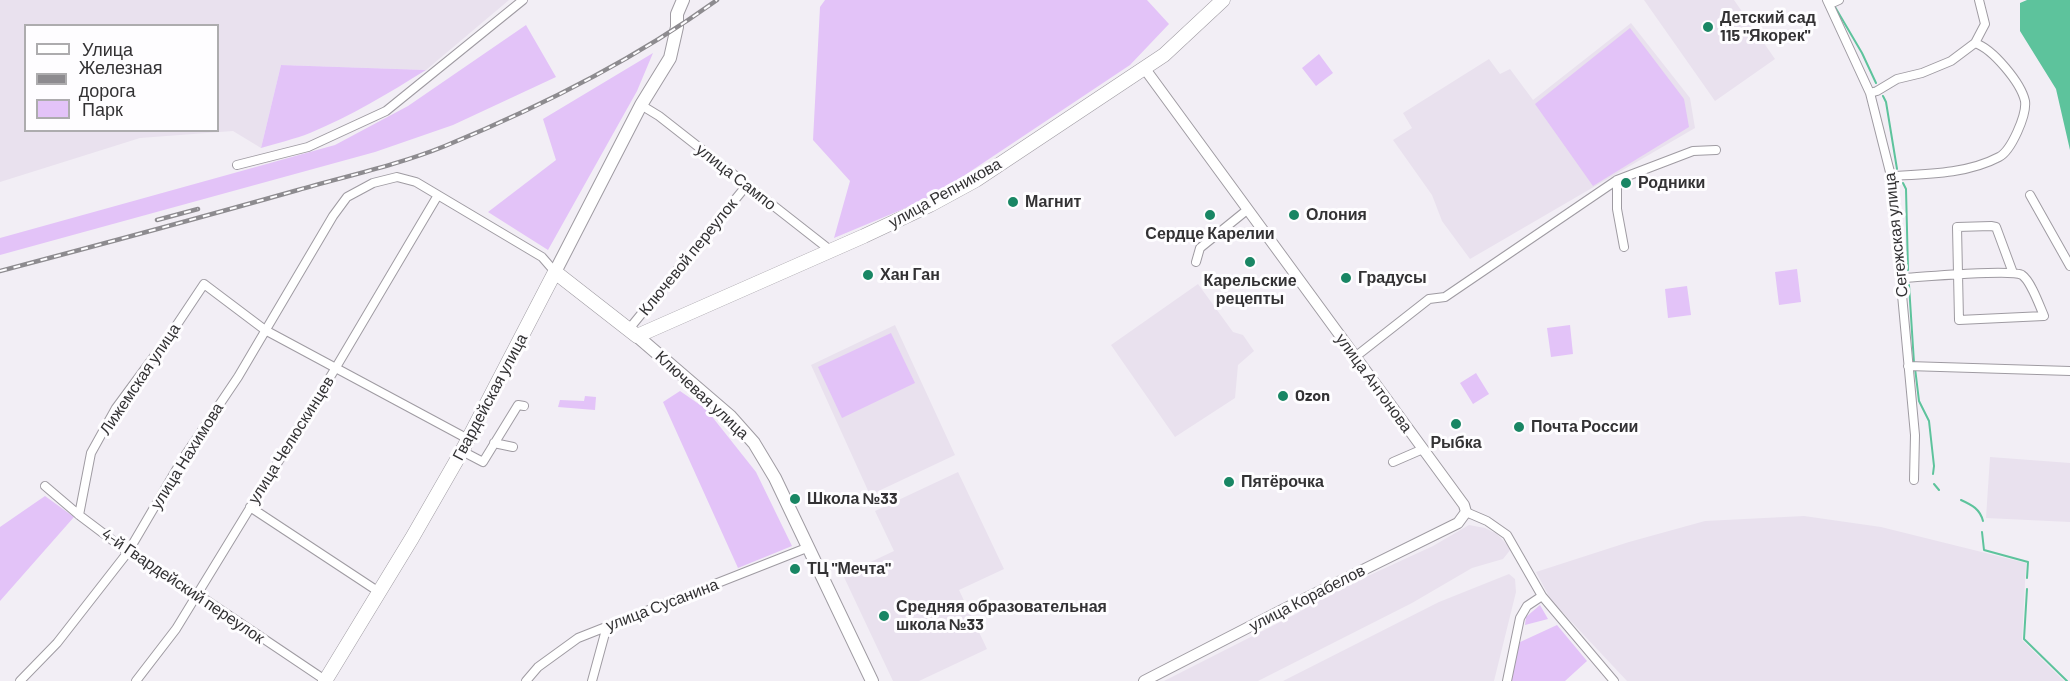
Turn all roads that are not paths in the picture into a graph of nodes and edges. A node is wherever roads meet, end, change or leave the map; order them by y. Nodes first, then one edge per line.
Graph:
1 (523, 0) edge
2 (683, 0) edge
3 (1223, 0) edge
4 (1839, 0) edge
5 (1979, 0) edge
6 (1828, 2) edge
7 (1976, 44) junction
8 (1144, 69) junction
9 (1870, 93) junction
10 (641, 105) junction
11 (1716, 150) dead end
12 (237, 165) dead end
13 (1892, 176) junction
14 (1617, 180) junction
15 (747, 185) junction
16 (438, 195) junction
17 (2030, 195) dead end
18 (1247, 210) junction
19 (1624, 247) dead end
20 (830, 250) junction
21 (1196, 262) dead end
22 (2070, 266) edge
23 (555, 272) junction
24 (2013, 273) junction
25 (1958, 275) junction
26 (1902, 278) junction
27 (265, 330) junction
28 (633, 333) junction
29 (1355, 357) junction
30 (1909, 366) junction
31 (335, 369) junction
32 (2070, 371) edge
33 (524, 406) dead end
34 (494, 443) junction
35 (465, 445) junction
36 (513, 447) dead end
37 (1423, 449) junction
38 (1394, 462) dead end
39 (1914, 480) dead end
40 (45, 486) dead end
41 (250, 507) junction
42 (1466, 512) junction
43 (79, 514) junction
44 (809, 547) junction
45 (128, 552) junction
46 (379, 592) junction
47 (197, 594) junction
48 (1542, 596) junction
49 (607, 626) junction
50 (20, 681) edge
51 (136, 681) edge
52 (325, 681) edge
53 (526, 681) edge
54 (592, 681) edge
55 (872, 681) edge
56 (1144, 681) edge
57 (1507, 681) edge
58 (1614, 681) edge

1 - 12 street
2 - 10 main road, Гвардейская улица
3 - 8 main road, улица Репникова
4 - 6 street
5 - 7 street
6 - 9 street, Сегежская улица
7 - 9 street
7 - 13 street
8 - 18 street, улица Антонова
8 - 20 main road, улица Репникова
9 - 13 street, Сегежская улица
10 - 15 street, улица Сампо
10 - 23 main road, Гвардейская улица
11 - 14 street
13 - 26 street, Сегежская улица
14 - 19 street
14 - 29 street
15 - 20 street, улица Сампо
15 - 28 street, Ключевой переулок
16 - 23 street, улица Нахимова
16 - 27 street, улица Нахимова
16 - 31 street, улица Челюскинцев
17 - 22 street
18 - 21 street
18 - 29 street, улица Антонова
20 - 28 main road, улица Репникова
23 - 28 main road, Ключевая улица
23 - 35 main road, Гвардейская улица
24 - 25 street
24 - 25 street
24 - 25 street
25 - 26 street
26 - 30 street, Сегежская улица
27 - 31 street
27 - 43 street, Лижемская улица
27 - 45 street, улица Нахимова
28 - 44 main road, Ключевая улица
29 - 37 street, улица Антонова
30 - 32 street
30 - 39 street, Сегежская улица
31 - 35 street
31 - 41 street, улица Челюскинцев
33 - 34 street
34 - 35 street
34 - 36 street
35 - 46 main road, Гвардейская улица
37 - 38 street
37 - 42 street, улица Антонова
40 - 43 street, 4-й Гвардейский переулок
41 - 46 street
41 - 47 street, улица Челюскинцев
42 - 48 street
42 - 56 street, улица Корабелов
43 - 45 street, 4-й Гвардейский переулок
44 - 49 street, улица Сусанина
44 - 55 main road, Ключевая улица
45 - 47 street, 4-й Гвардейский переулок
45 - 50 street, улица Нахимова
46 - 52 main road, Гвардейская улица
47 - 51 street, улица Челюскинцев
47 - 52 street, 4-й Гвардейский переулок
48 - 57 street
48 - 58 street
49 - 53 street, улица Сусанина
49 - 54 street

